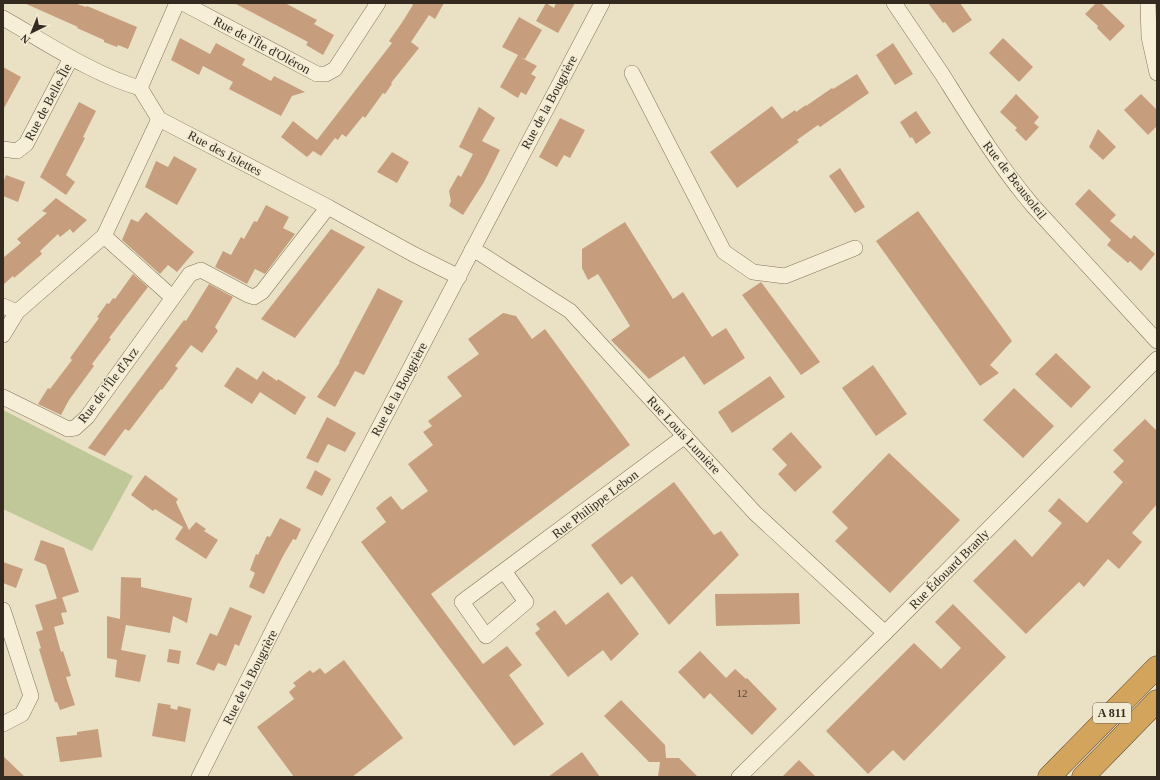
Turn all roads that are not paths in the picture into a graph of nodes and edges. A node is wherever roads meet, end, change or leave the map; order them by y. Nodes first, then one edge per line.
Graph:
1 (177, 3) edge
2 (183, 3) edge
3 (378, 3) edge
4 (602, 3) edge
5 (894, 3) edge
6 (1148, 3) edge
7 (3, 18) edge
8 (71, 58) junction
9 (632, 73) dead end
10 (1157, 73) edge
11 (140, 88) junction
12 (159, 119) junction
13 (3, 149) edge
14 (328, 207) junction
15 (104, 236) junction
16 (856, 248) dead end
17 (472, 250) junction
18 (459, 277) junction
19 (172, 297) junction
20 (10, 309) edge
21 (3, 335) edge
22 (1157, 341) edge
23 (1157, 359) edge
24 (3, 398) edge
25 (685, 436) junction
26 (504, 571) dead end
27 (3, 610) edge
28 (885, 633) junction
29 (1157, 667) edge
30 (1157, 701) edge
31 (1157, 715) edge
32 (3, 724) edge
33 (199, 777) edge
34 (739, 777) edge
35 (1049, 777) edge
36 (1083, 777) edge
37 (1096, 777) edge

1 - 11 street
2 - 3 street, Rue de l'Île d'Oléron
4 - 17 street, Rue de la Bougrière
5 - 22 street, Rue de Beausoleil
6 - 10 street
7 - 8 street
8 - 11 street
8 - 13 street, Rue de Belle-Île
9 - 16 street
11 - 12 street
12 - 14 street, Rue des Islettes
12 - 15 street
14 - 18 street, Rue des Islettes
14 - 19 street, Rue de l'Île d'Arz
15 - 19 street
15 - 20 street
17 - 18 street, Rue de la Bougrière
17 - 25 street, Rue Louis Lumière
18 - 33 street, Rue de la Bougrière
19 - 24 street, Rue de l'Île d'Arz
20 - 21 street
23 - 28 street, Rue Édouard Branly
25 - 26 street, Rue Philippe Lebon
25 - 28 street, Rue Louis Lumière
27 - 32 street
28 - 34 street, Rue Édouard Branly
29 - 35 highway, A 811
30 - 36 highway, A 811
31 - 37 highway

